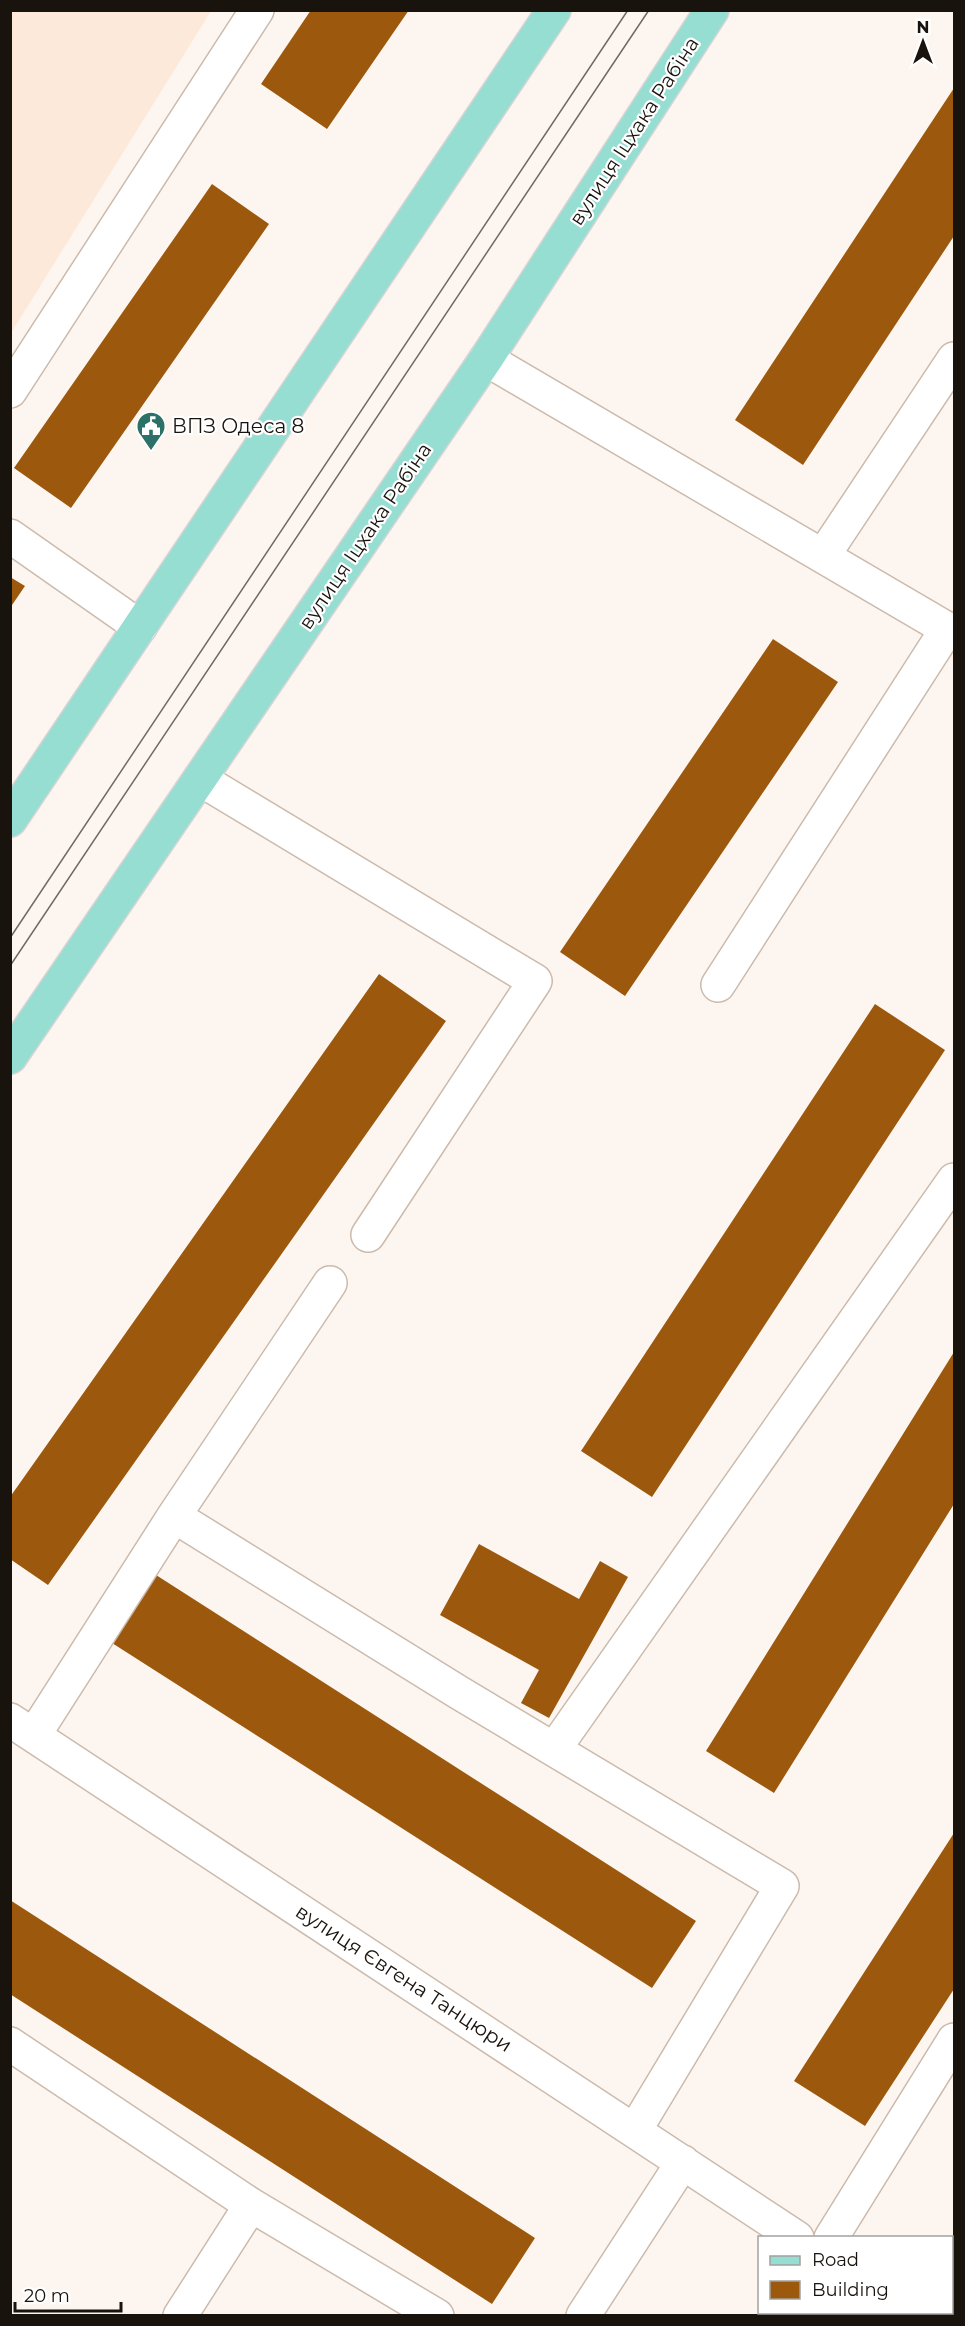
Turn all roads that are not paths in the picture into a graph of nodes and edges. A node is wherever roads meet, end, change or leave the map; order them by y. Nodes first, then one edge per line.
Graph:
1 (257, 10) edge
2 (554, 10) edge
3 (712, 10) edge
4 (486, 359) junction
5 (954, 359) edge
6 (10, 391) edge
7 (10, 536) edge
8 (823, 556) junction
9 (140, 627) junction
10 (950, 631) edge
11 (200, 779) junction
12 (10, 820) edge
13 (718, 985) dead end
14 (10, 1057) edge
15 (954, 1180) edge
16 (368, 1235) dead end
17 (330, 1283) dead end
18 (174, 1516) junction
19 (22, 1727) edge
20 (555, 1748) junction
21 (954, 2040) edge
22 (10, 2044) edge
23 (635, 2130) junction
24 (683, 2162) junction
25 (251, 2205) junction
26 (794, 2236) edge
27 (832, 2236) edge
28 (180, 2316) edge
29 (436, 2316) edge
30 (584, 2316) edge

1 - 6 street
2 - 9 main road
3 - 4 main road, вулиця Іцхака Рабіна
4 - 8 street
4 - 11 main road, вулиця Іцхака Рабіна
5 - 8 street
7 - 9 street
8 - 10 street
9 - 12 main road
10 - 13 street
11 - 14 main road, вулиця Іцхака Рабіна
11 - 16 street
15 - 20 street
17 - 18 street
18 - 19 street
18 - 20 street
19 - 23 street, вулиця Євгена Танцюри
20 - 23 street
21 - 27 street
22 - 25 street
23 - 24 street, вулиця Євгена Танцюри
24 - 26 street, вулиця Євгена Танцюри
24 - 30 street
25 - 28 street
25 - 29 street

